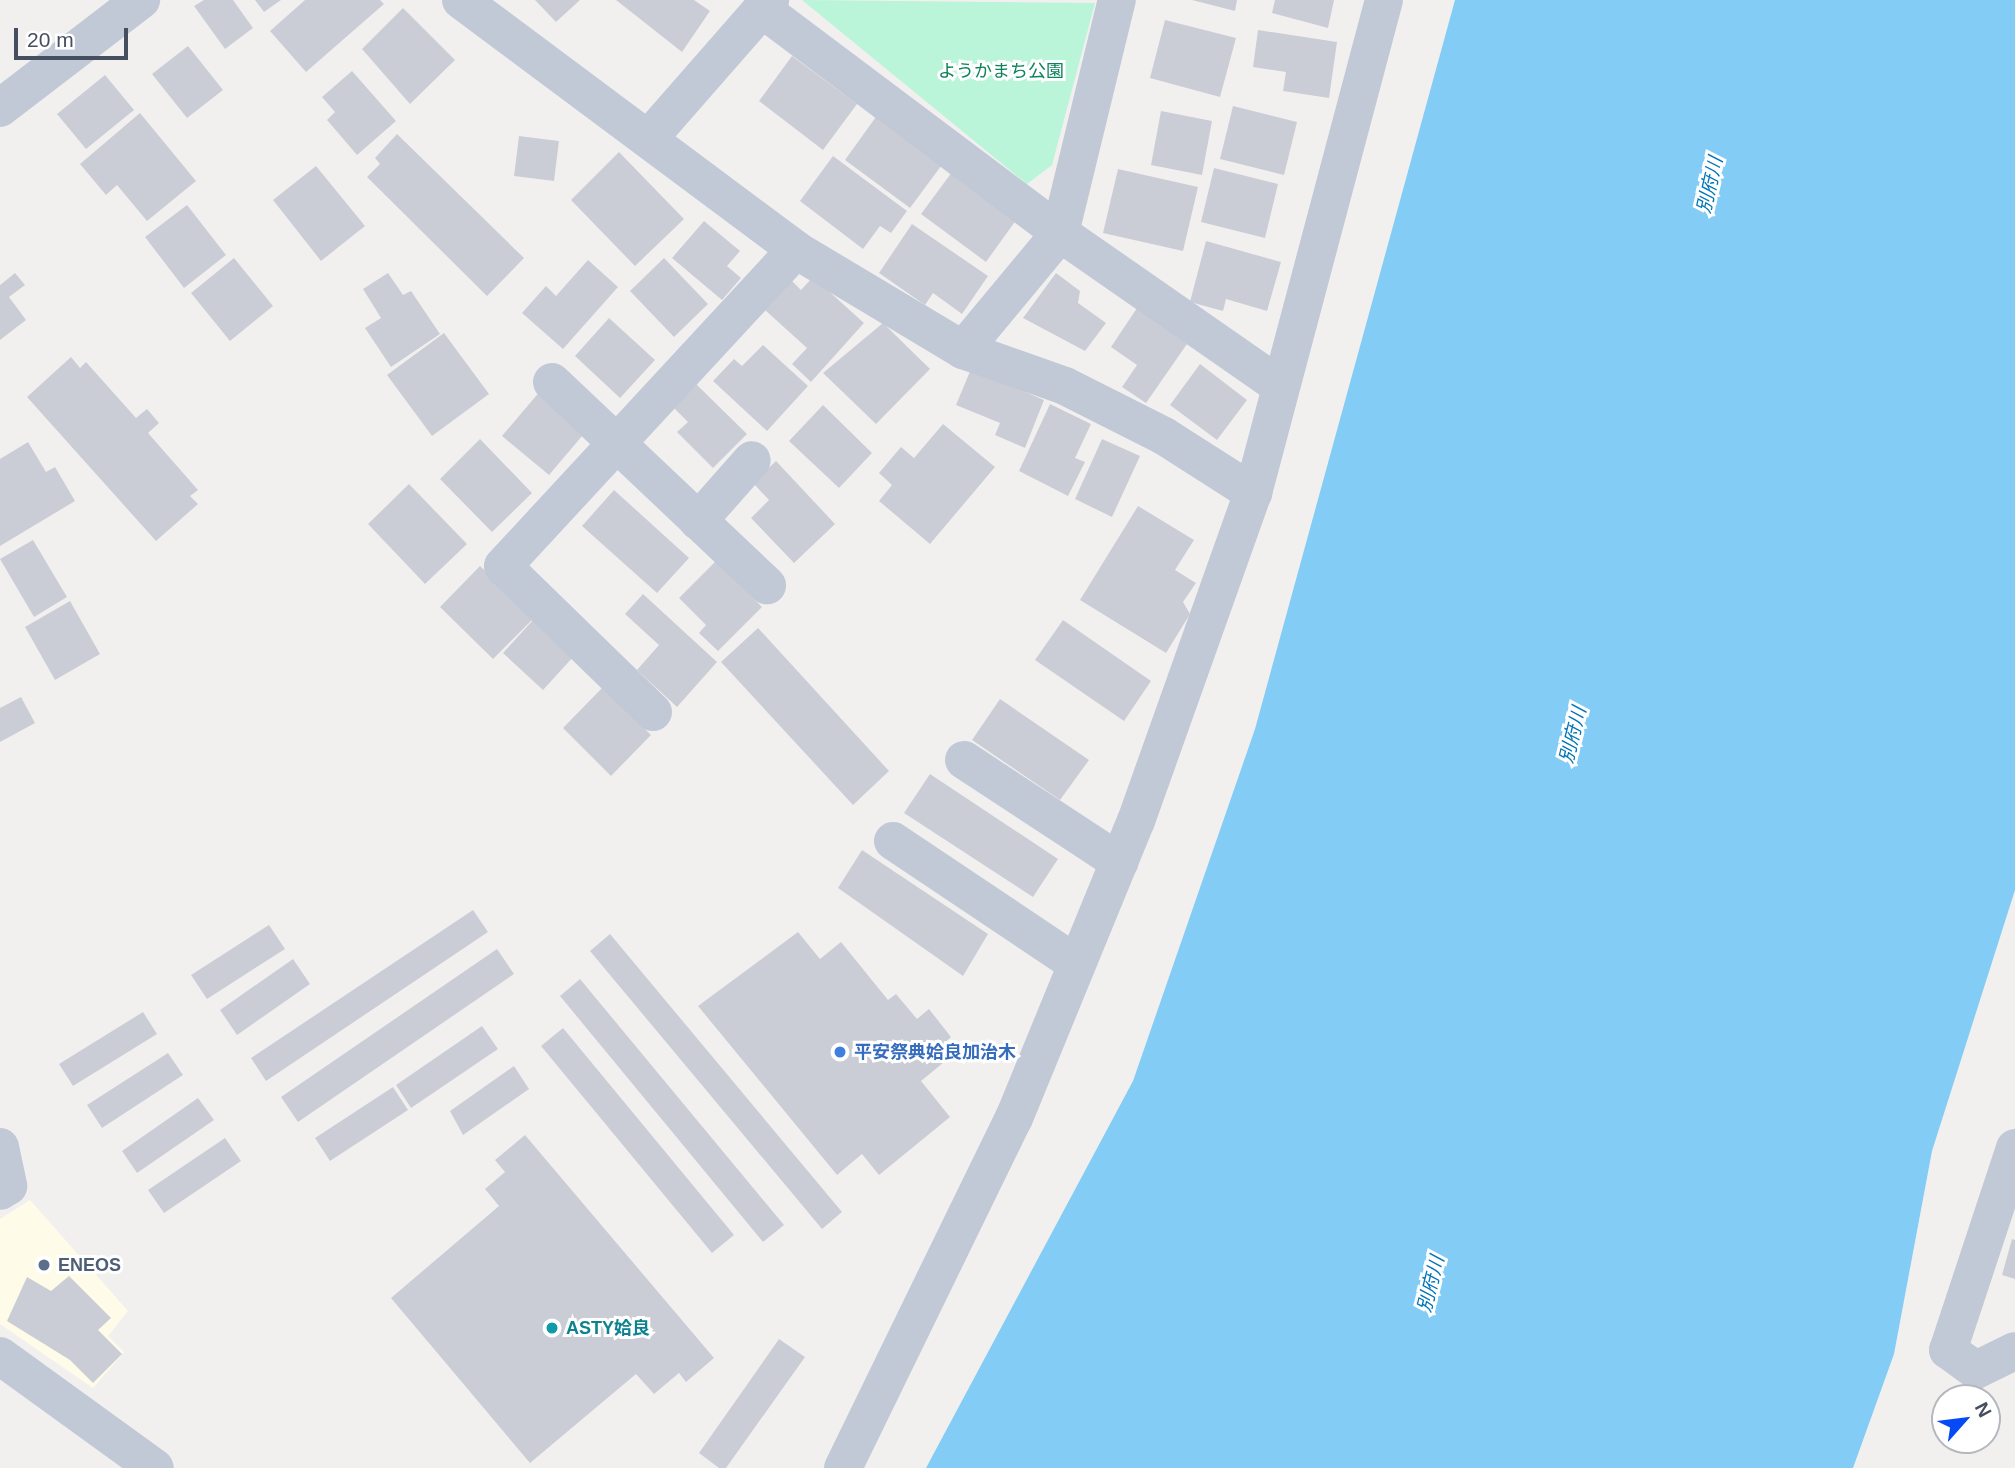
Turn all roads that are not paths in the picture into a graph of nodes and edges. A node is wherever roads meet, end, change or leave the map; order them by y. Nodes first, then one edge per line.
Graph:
1 (141, 0) edge
2 (461, 0) edge
3 (1117, 0) edge
4 (1384, 0) edge
5 (766, 4) edge
6 (0, 108) edge
7 (649, 138) junction
8 (1060, 233) junction
9 (796, 250) junction
10 (963, 350) junction
11 (552, 382) dead end
12 (1280, 386) junction
13 (617, 443) junction
14 (752, 460) dead end
15 (1253, 494) junction
16 (698, 521) junction
17 (766, 585) dead end
18 (653, 712) dead end
19 (964, 760) dead end
20 (893, 841) dead end
21 (1119, 862) junction
22 (1077, 964) junction
23 (0, 1147) edge
24 (2015, 1148) edge
25 (0, 1191) edge
26 (2015, 1351) edge
27 (0, 1356) edge
28 (155, 1468) edge
29 (843, 1468) edge

1 - 6 street
2 - 7 street
3 - 8 street
4 - 12 street
5 - 7 street
5 - 8 street
7 - 9 street
8 - 10 street
8 - 12 street
9 - 10 street
9 - 13 street
10 - 15 street
11 - 13 street
12 - 15 street
13 - 16 street
13 - 18 street
14 - 16 street
15 - 21 street
16 - 17 street
19 - 21 street
20 - 22 street
21 - 22 street
22 - 29 street
23 - 25 street
24 - 26 street
27 - 28 street

